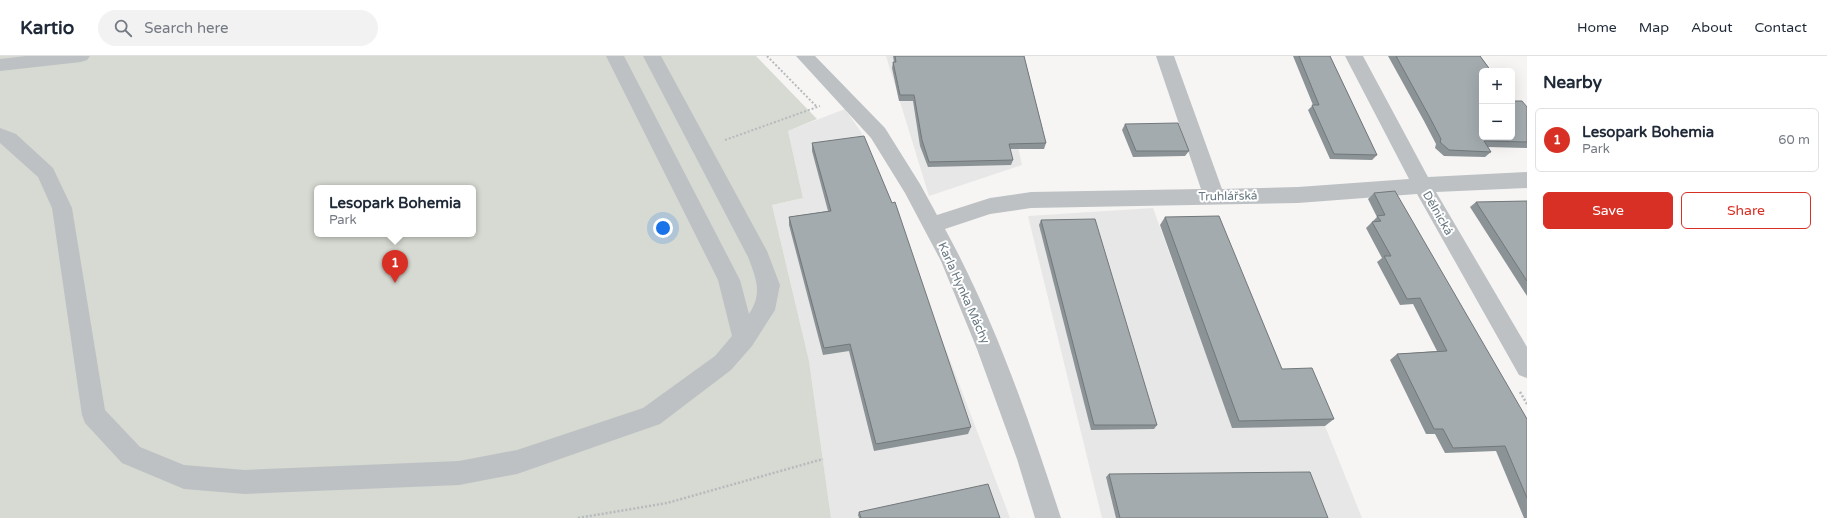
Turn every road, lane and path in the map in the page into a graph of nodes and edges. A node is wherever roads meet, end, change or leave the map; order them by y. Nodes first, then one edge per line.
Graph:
1 (81, 56) edge
2 (615, 56) edge
3 (652, 56) edge
4 (767, 56) edge
5 (805, 56) edge
6 (1165, 56) edge
7 (1354, 56) edge
8 (0, 65) edge
9 (845, 97) junction
10 (817, 107) junction
11 (0, 135) edge
12 (725, 140) dead end
13 (1527, 180) edge
14 (1422, 185) junction
15 (1214, 196) junction
16 (932, 225) junction
17 (744, 339) junction
18 (1527, 368) edge
19 (823, 459) dead end
20 (604, 513) junction
21 (578, 518) edge
22 (600, 518) edge
23 (1048, 518) edge

1 - 8 street
2 - 17 street
3 - 17 street
4 - 10 path
5 - 9 street, Karla Hynka Máchy
6 - 15 street
7 - 14 street, Dělnická
9 - 10 path
9 - 16 street, Karla Hynka Máchy
10 - 12 path
11 - 17 street
13 - 14 street, Truhlářská
14 - 15 street, Truhlářská
14 - 18 street, Dělnická
15 - 16 street, Truhlářská
16 - 23 street, Karla Hynka Máchy
19 - 20 path
20 - 21 path
20 - 22 path

